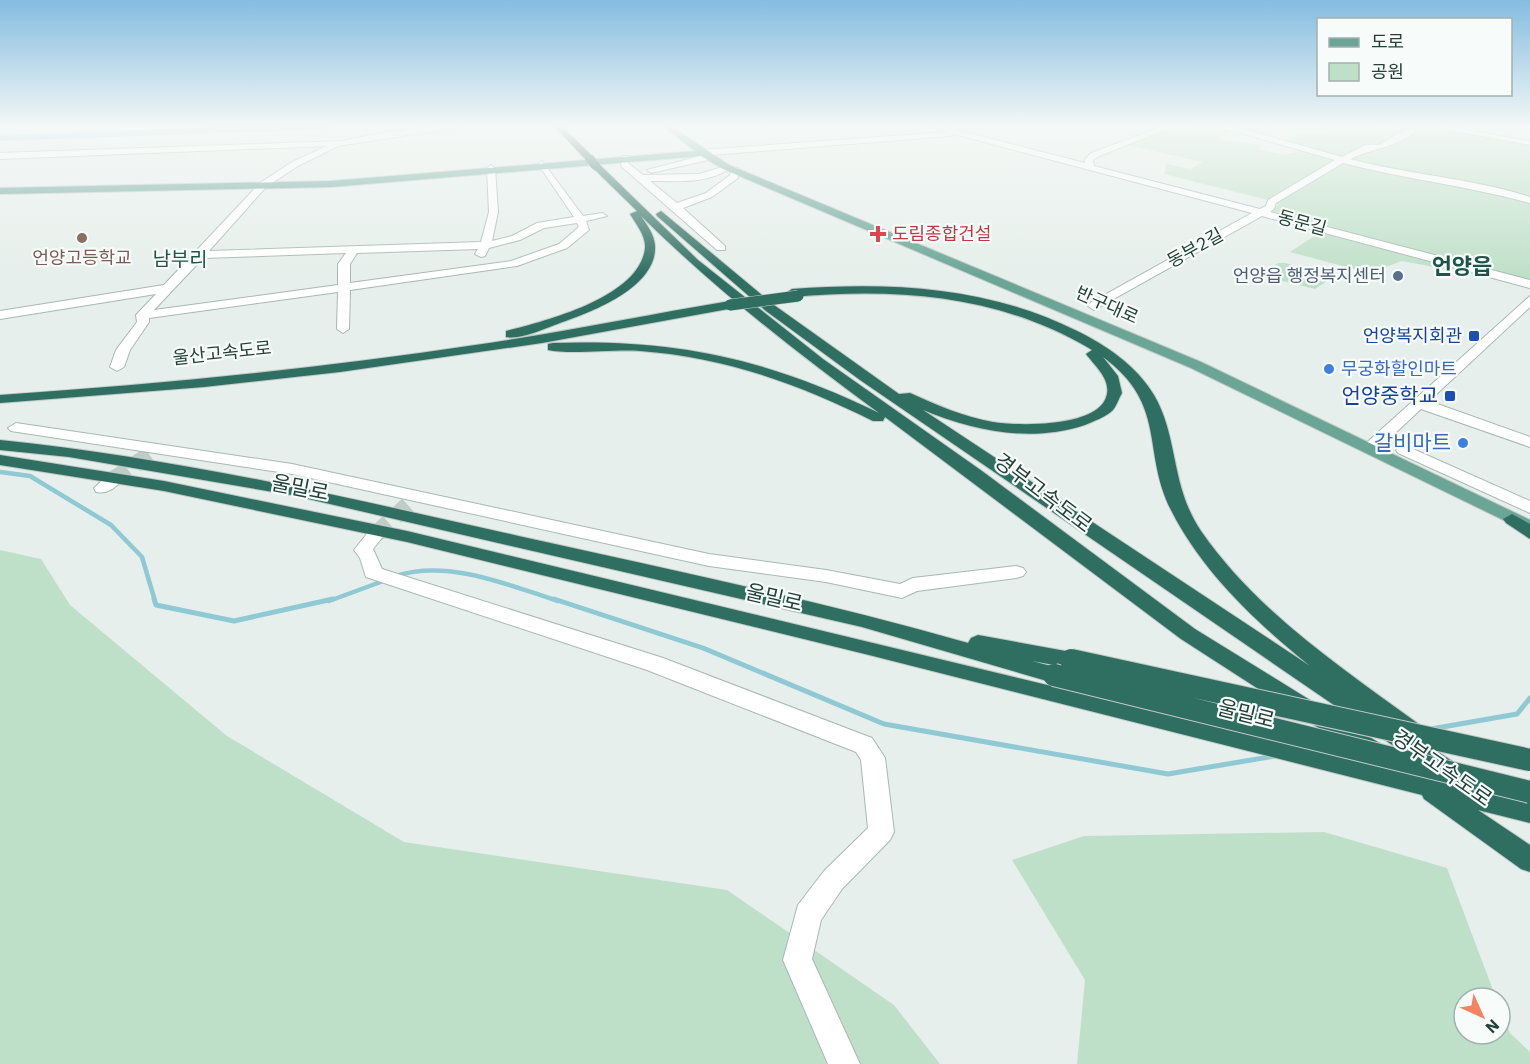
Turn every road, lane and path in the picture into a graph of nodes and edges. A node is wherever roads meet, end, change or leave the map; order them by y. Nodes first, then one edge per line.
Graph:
1 (639, 175) edge
2 (277, 176) edge
3 (432, 176) edge
4 (493, 176) edge
5 (550, 176) edge
6 (613, 176) edge
7 (622, 176) edge
8 (658, 176) edge
9 (701, 176) edge
10 (735, 176) edge
11 (746, 176) edge
12 (761, 176) edge
13 (1122, 176) edge
14 (1316, 176) edge
15 (1406, 176) edge
16 (263, 184) junction
17 (0, 192) edge
18 (623, 193) junction
19 (1530, 200) edge
20 (676, 207) junction
21 (1259, 212) junction
22 (602, 216) dead end
23 (582, 219) junction
24 (485, 246) junction
25 (721, 248) dead end
26 (354, 249) junction
27 (200, 255) junction
28 (479, 269) junction
29 (1530, 284) edge
30 (169, 288) junction
31 (343, 289) junction
32 (795, 294) junction
33 (1530, 300) edge
34 (727, 303) junction
35 (1094, 306) dead end
36 (0, 315) edge
37 (142, 315) junction
38 (343, 329) dead end
39 (447, 346) junction
40 (386, 361) junction
41 (117, 367) dead end
42 (850, 367) junction
43 (0, 391) edge
44 (0, 399) edge
45 (1419, 403) junction
46 (1398, 421) junction
47 (16, 428) dead end
48 (1530, 442) edge
49 (0, 445) edge
50 (1373, 445) junction
51 (1404, 450) junction
52 (0, 460) edge
53 (1429, 468) junction
54 (976, 475) junction
55 (1530, 508) edge
56 (1521, 518) edge
57 (1530, 527) edge
58 (1530, 532) edge
59 (376, 534) tunnel mouth
60 (1016, 572) dead end
61 (1060, 676) junction
62 (1344, 691) junction
63 (1530, 760) edge
64 (1530, 792) edge
65 (1530, 812) edge
66 (1530, 824) edge
67 (1530, 860) edge
68 (844, 1064) edge

1 - 20 street
2 - 16 street
3 - 16 main road
4 - 24 street
5 - 23 street
6 - 18 highway, 경부고속도로
7 - 42 highway, 경부고속도로
8 - 9 street
10 - 20 street
11 - 50 main road, 반구대로
12 - 50 main road, 반구대로
13 - 21 street, 동문길
14 - 21 street, 동부2길
15 - 19 street
16 - 17 main road
16 - 27 street
18 - 39 highway
18 - 54 highway, 경부고속도로
20 - 25 street
21 - 29 street, 동문길
21 - 35 street, 동부2길
22 - 23 street
23 - 24 street
23 - 28 street
24 - 26 street
24 - 28 street
26 - 27 street
26 - 31 street
27 - 30 street
28 - 31 street
30 - 36 street
30 - 37 street
31 - 37 street
31 - 38 street
32 - 34 highway, bridge
32 - 42 highway
32 - 62 highway
33 - 45 street
34 - 39 highway
34 - 40 highway
37 - 41 street
39 - 43 highway, 울산고속도로
40 - 44 highway, 울산고속도로
40 - 54 highway
42 - 62 highway, 경부고속도로
45 - 46 street
45 - 48 street
46 - 50 street
46 - 51 street
47 - 60 street
49 - 61 highway, 울밀로
50 - 53 main road, 반구대로
50 - 56 main road, 반구대로
51 - 53 street
51 - 55 street
52 - 61 highway, 울밀로
53 - 56 main road, 반구대로
54 - 67 highway, 경부고속도로, bridge
56 - 57 main road, 반구대로
56 - 58 highway
59 - 68 street
61 - 63 highway, bridge
61 - 64 highway, bridge
61 - 65 highway, 울밀로
62 - 66 highway, 경부고속도로, bridge

